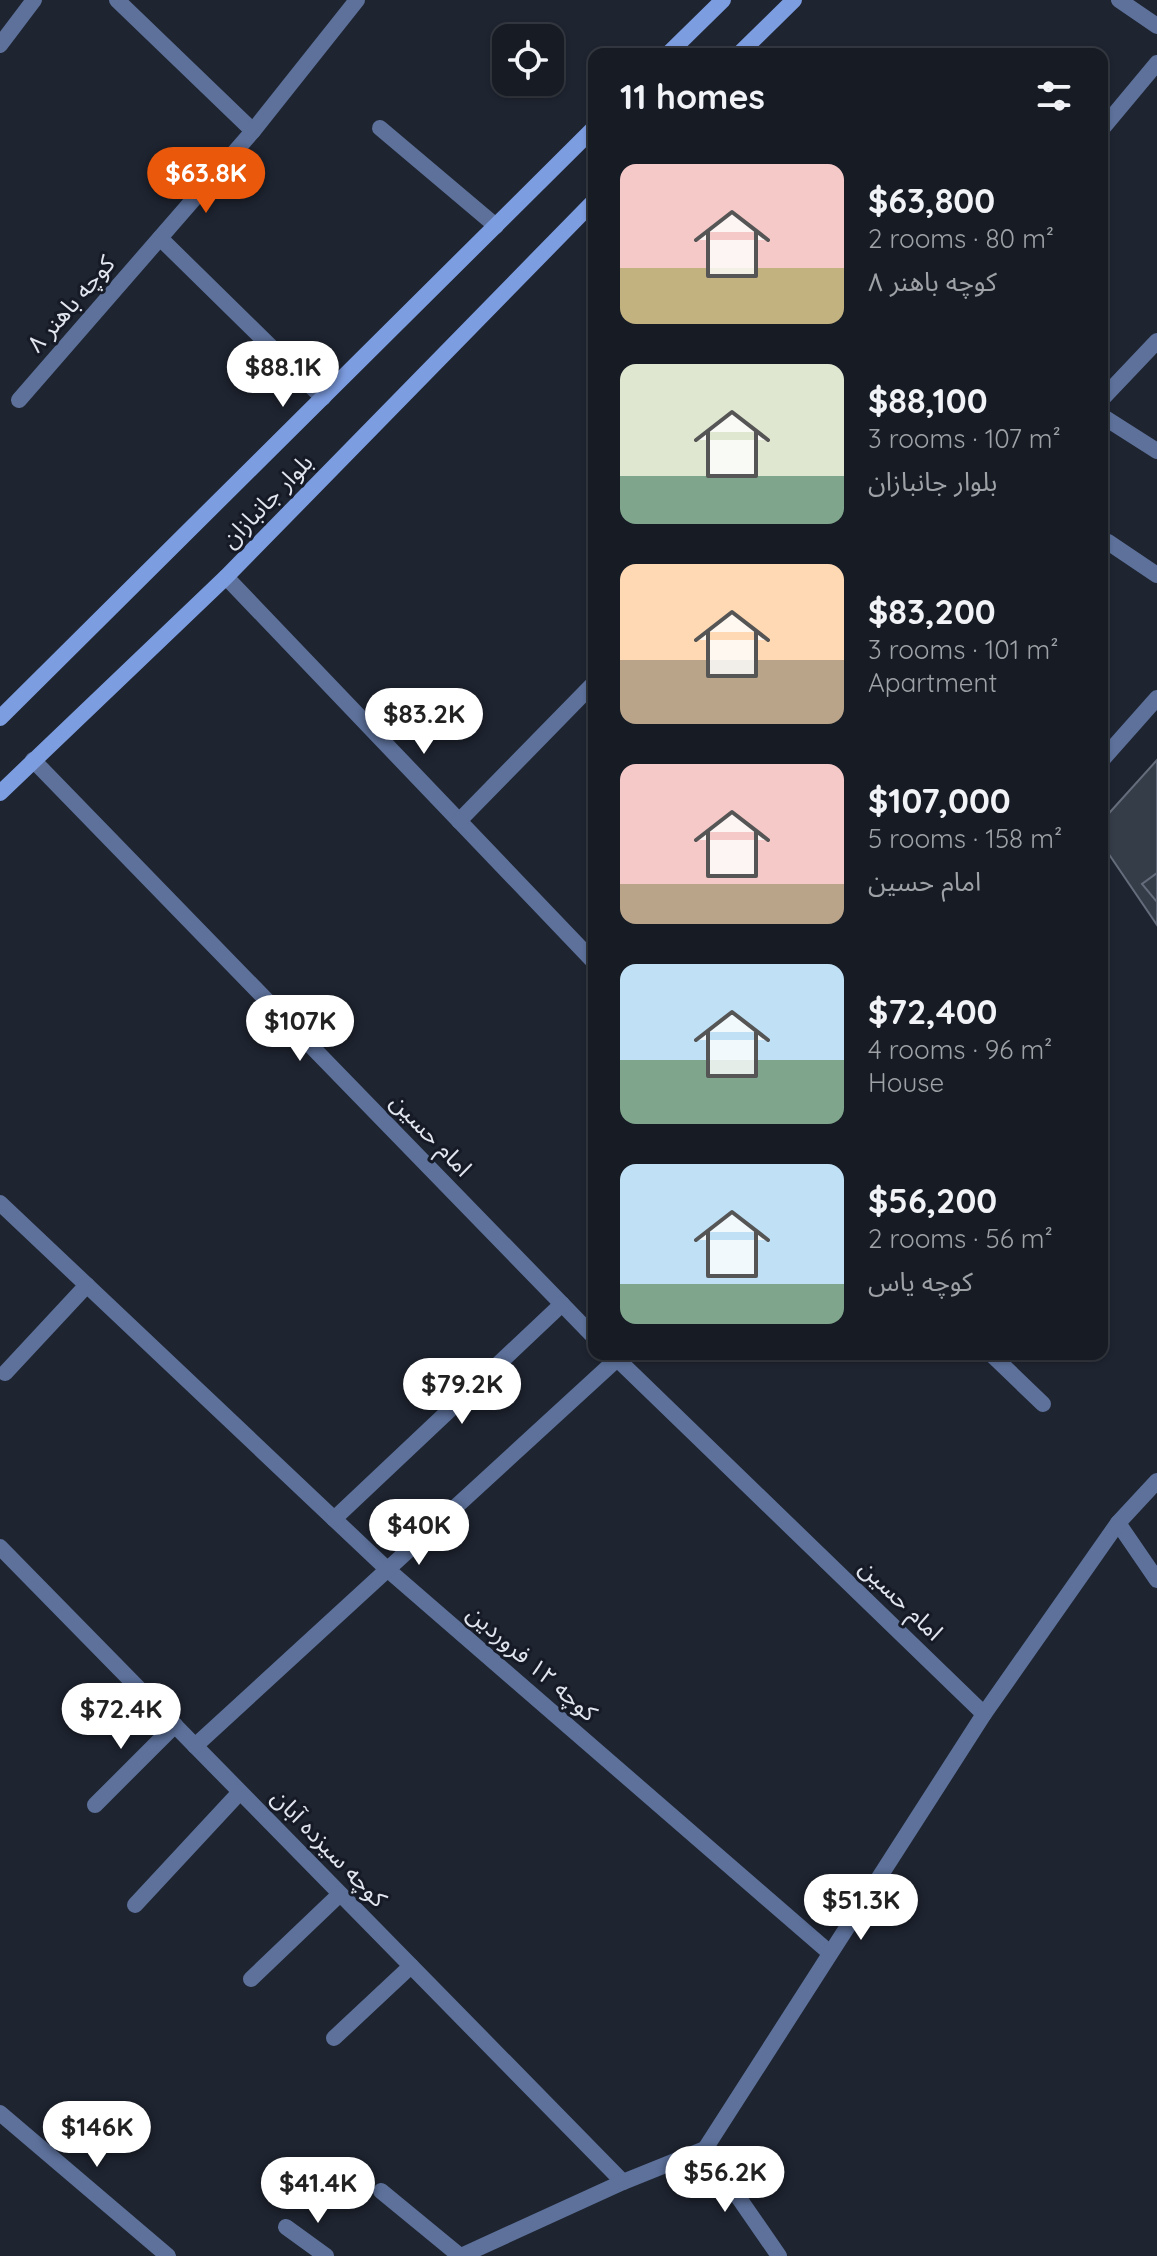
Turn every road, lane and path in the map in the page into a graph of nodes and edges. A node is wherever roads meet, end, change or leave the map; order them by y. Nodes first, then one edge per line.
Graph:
1 (34, 0) edge
2 (117, 0) edge
3 (357, 0) edge
4 (723, 0) edge
5 (794, 0) edge
6 (1119, 0) edge
7 (1155, 21) edge
8 (0, 45) edge
9 (674, 48) edge
10 (745, 48) edge
11 (1157, 63) edge
12 (1108, 122) edge
13 (380, 128) dead end
14 (253, 131) junction
15 (588, 134) edge
16 (588, 207) edge
17 (496, 226) junction
18 (160, 238) junction
19 (1157, 341) edge
20 (1108, 393) edge
21 (323, 398) junction
22 (19, 400) dead end
23 (1108, 420) edge
24 (1157, 451) edge
25 (1108, 542) dead end
26 (1157, 575) edge
27 (226, 577) junction
28 (588, 689) edge
29 (1157, 698) edge
30 (0, 718) edge
31 (1108, 753) edge
32 (33, 760) junction
33 (0, 793) edge
34 (459, 821) junction
35 (588, 956) edge
36 (0, 1203) edge
37 (87, 1285) junction
38 (562, 1304) junction
39 (588, 1328) edge
40 (610, 1360) edge
41 (618, 1360) edge
42 (997, 1360) edge
43 (5, 1373) dead end
44 (1043, 1404) dead end
45 (1157, 1481) edge
46 (334, 1519) junction
47 (1118, 1523) junction
48 (0, 1547) edge
49 (387, 1569) junction
50 (1157, 1580) edge
51 (984, 1714) junction
52 (175, 1725) junction
53 (195, 1746) junction
54 (240, 1792) junction
55 (95, 1805) dead end
56 (340, 1894) junction
57 (135, 1905) dead end
58 (830, 1953) junction
59 (411, 1966) junction
60 (251, 1979) dead end
61 (334, 2038) dead end
62 (0, 2113) edge
63 (705, 2149) junction
64 (623, 2182) junction
65 (381, 2191) dead end
66 (286, 2227) dead end
67 (168, 2256) edge
68 (326, 2256) edge
69 (461, 2256) edge
70 (779, 2256) edge

1 - 8 street
2 - 14 street
3 - 14 street, کوچه باهنر ۸
4 - 9 main road
5 - 10 main road
6 - 7 street
11 - 12 street
13 - 17 street
14 - 18 street, کوچه باهنر ۸
15 - 17 main road, بلوار جانبازان
16 - 27 main road, بلوار جانبازان
17 - 21 main road, بلوار جانبازان
18 - 21 street
18 - 22 street, کوچه باهنر ۸
19 - 20 street
21 - 30 main road, بلوار جانبازان
23 - 24 street
25 - 26 street
27 - 32 main road, بلوار جانبازان
27 - 34 street
28 - 34 street
29 - 31 street
32 - 33 main road, بلوار جانبازان
32 - 38 street, امام حسین
34 - 35 street
36 - 37 street, کوچه ۱۲ فروردین
37 - 43 street
37 - 46 street, کوچه ۱۲ فروردین
38 - 39 street, امام حسین
38 - 46 street
40 - 49 street
41 - 51 street, امام حسین
42 - 44 street
45 - 47 street
46 - 49 street, کوچه ۱۲ فروردین
47 - 50 street
47 - 51 street
48 - 52 street, کوچه سیزده آبان
49 - 53 street
49 - 58 street, کوچه ۱۲ فروردین
51 - 58 street
52 - 53 street, کوچه سیزده آبان
52 - 55 street
53 - 54 street, کوچه سیزده آبان
54 - 56 street, کوچه سیزده آبان
54 - 57 street
56 - 59 street, کوچه سیزده آبان
56 - 60 street
58 - 63 street
59 - 61 street
59 - 64 street, کوچه سیزده آبان
62 - 67 street
63 - 64 street
63 - 70 street
64 - 69 street
65 - 69 street
66 - 68 street

